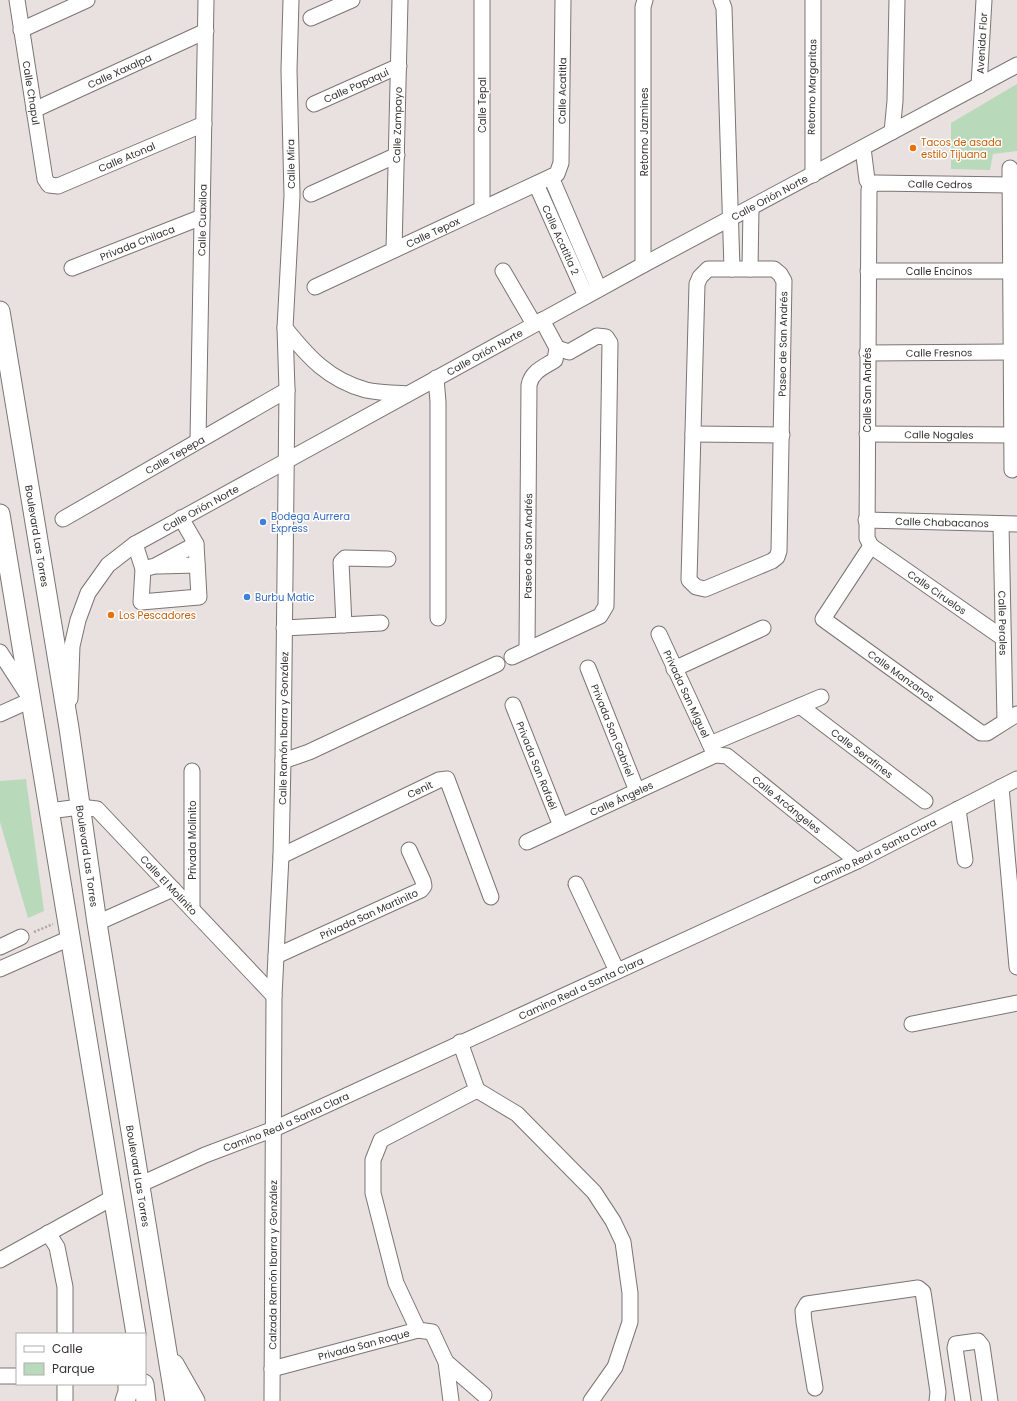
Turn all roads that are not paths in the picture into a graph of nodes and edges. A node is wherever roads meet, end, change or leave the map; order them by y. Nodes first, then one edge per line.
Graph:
1 (17, 0) edge
2 (87, 0) edge
3 (206, 0) edge
4 (291, 0) edge
5 (352, 0) edge
6 (400, 0) edge
7 (482, 0) edge
8 (563, 0) edge
9 (645, 0) edge
10 (721, 0) edge
11 (813, 0) edge
12 (897, 0) edge
13 (984, 0) edge
14 (311, 18) dead end
15 (21, 30) junction
16 (206, 31) junction
17 (1017, 65) edge
18 (399, 66) junction
19 (979, 86) junction
20 (314, 104) dead end
21 (34, 110) junction
22 (204, 124) junction
23 (892, 132) junction
24 (867, 146) junction
25 (397, 154) junction
26 (1010, 168) dead end
27 (813, 175) junction
28 (551, 177) junction
29 (536, 184) junction
30 (873, 184) junction
31 (49, 185) joint
32 (1010, 185) junction
33 (311, 194) dead end
34 (751, 208) junction
35 (482, 209) junction
36 (202, 217) junction
37 (732, 218) junction
38 (394, 250) junction
39 (644, 265) junction
40 (72, 268) dead end
41 (732, 269) junction
42 (750, 269) junction
43 (503, 270) dead end
44 (868, 271) junction
45 (1010, 271) junction
46 (315, 287) dead end
47 (600, 289) junction
48 (586, 296) junction
49 (0, 311) edge
50 (538, 322) junction
51 (285, 328) junction
52 (1011, 352) junction
53 (560, 353) junction
54 (868, 353) junction
55 (436, 378) junction
56 (287, 390) junction
57 (406, 394) junction
58 (693, 434) junction
59 (867, 434) junction
60 (782, 435) junction
61 (1012, 435) junction
62 (198, 440) junction
63 (286, 460) junction
64 (1012, 470) dead end
65 (0, 514) edge
66 (181, 518) junction
67 (63, 519) dead end
68 (866, 520) junction
69 (1001, 524) junction
70 (1017, 524) edge
71 (135, 544) junction
72 (196, 544) junction
73 (871, 546) junction
74 (388, 559) dead end
75 (197, 565) junction
76 (149, 567) junction
77 (438, 618) dead end
78 (381, 624) dead end
79 (344, 625) junction
80 (284, 628) junction
81 (763, 628) dead end
82 (659, 634) dead end
83 (1003, 638) junction
84 (528, 650) junction
85 (0, 652) edge
86 (512, 658) dead end
87 (497, 664) dead end
88 (588, 668) dead end
89 (674, 669) junction
90 (821, 697) dead end
91 (31, 700) junction
92 (513, 705) dead end
93 (800, 706) junction
94 (0, 714) edge
95 (1011, 717) edge
96 (69, 728) junction
97 (712, 749) junction
98 (283, 761) junction
99 (192, 771) dead end
100 (1017, 779) edge
101 (1001, 787) junction
102 (637, 791) junction
103 (925, 801) dead end
104 (80, 807) junction
105 (958, 809) junction
106 (50, 811) junction
107 (561, 826) junction
108 (527, 842) dead end
109 (409, 850) dead end
110 (281, 856) junction
111 (965, 860) dead end
112 (857, 861) junction
113 (576, 884) dead end
114 (173, 889) junction
115 (491, 897) dead end
116 (192, 909) junction
117 (97, 924) junction
118 (21, 937) road end
119 (70, 938) junction
120 (0, 947) edge
121 (276, 956) junction
122 (1017, 967) edge
123 (0, 969) edge
124 (617, 971) junction
125 (274, 996) junction
126 (1017, 1003) edge
127 (912, 1024) dead end
128 (460, 1042) junction
129 (477, 1090) junction
130 (274, 1129) junction
131 (139, 1185) junction
132 (112, 1198) junction
133 (48, 1233) junction
134 (0, 1260) edge
135 (129, 1289) junction
136 (418, 1330) junction
137 (65, 1333) edge
138 (128, 1333) edge
139 (136, 1333) edge
140 (168, 1354) junction
141 (446, 1362) junction
142 (272, 1369) junction
143 (0, 1376) edge
144 (16, 1376) edge
145 (65, 1385) edge
146 (128, 1385) edge
147 (144, 1385) edge
148 (814, 1388) dead end
149 (484, 1395) dead end
150 (65, 1401) edge
151 (124, 1401) edge
152 (146, 1401) edge
153 (175, 1401) edge
154 (195, 1401) edge
155 (272, 1401) edge
156 (451, 1401) edge
157 (591, 1401) edge
158 (937, 1401) edge
159 (963, 1401) edge
160 (990, 1401) edge

1 - 15 street, Calle Chapul
2 - 15 street
3 - 16 street, Calle Cuaxiloa
4 - 51 street, Calle Mira
5 - 14 street
6 - 18 street, Calle Zampayo
7 - 35 street, Calle Tepal
8 - 28 street, Calle Acatitla
9 - 39 street, Retorno Jazmines
10 - 37 street
11 - 27 street, Retorno Margaritas
12 - 23 street
13 - 19 street, Avenida Flor
15 - 21 street, Calle Chapul
16 - 21 street, Calle Xaxalpa
16 - 22 street, Calle Cuaxiloa
17 - 19 street, Calle Orión Norte
18 - 20 street, Calle Papaqui
18 - 25 street, Calle Zampayo
19 - 23 street, Calle Orión Norte
21 - 31 street, Calle Chapul
22 - 31 street, Calle Atonal
22 - 36 street, Calle Cuaxiloa
23 - 24 street, Calle Orión Norte
24 - 27 street, Calle Orión Norte
24 - 30 street, Calle San Andrés
25 - 33 street
25 - 38 street, Calle Zampayo
26 - 32 street
27 - 34 street, Calle Orión Norte
28 - 29 street, Calle Tepox
28 - 47 street, Calle Acatitla 2
29 - 35 street, Calle Tepox
29 - 48 street, Calle Acatitla 2
30 - 32 street, Calle Cedros
30 - 44 street, Calle San Andrés
32 - 45 street
34 - 37 street, Calle Orión Norte
34 - 42 street
35 - 38 street, Calle Tepox
36 - 40 street, Privada Chilaca
36 - 62 street, Calle Cuaxiloa
37 - 39 street, Calle Orión Norte
37 - 41 street
38 - 46 street, Calle Tepox
39 - 47 street, Calle Orión Norte
41 - 42 street, Paseo de San Andrés
41 - 58 street, Paseo de San Andrés
42 - 60 street, Paseo de San Andrés
43 - 50 street
44 - 45 street, Calle Encinos
44 - 54 street, Calle San Andrés
45 - 52 street
47 - 48 street, Calle Orión Norte
48 - 50 street, Calle Orión Norte
49 - 96 main road, Boulevard Las Torres
50 - 53 street
50 - 55 street, Calle Orión Norte
51 - 56 street, Calle Ramón Ibarra y González
51 - 57 street
52 - 54 street, Calle Fresnos
52 - 61 street
53 - 84 street, Paseo de San Andrés
53 - 84 street, Paseo de San Andrés
54 - 59 street, Calle San Andrés
55 - 57 street, Calle Orión Norte
55 - 77 street
56 - 62 street, Calle Tepepa
56 - 63 street, Calle Ramón Ibarra y González
57 - 63 street, Calle Orión Norte
58 - 60 street
58 - 60 street, Paseo de San Andrés
59 - 61 street, Calle Nogales
59 - 68 street, Calle San Andrés
61 - 64 street
62 - 67 street, Calle Tepepa
63 - 66 street, Calle Orión Norte
63 - 80 street, Calle Ramón Ibarra y González
65 - 91 main road
66 - 71 street, Calle Orión Norte
66 - 72 street
68 - 69 street, Calle Chabacanos
68 - 73 street, Calle San Andrés
69 - 70 street, Calle Chabacanos
69 - 83 street, Calle Perales
71 - 76 street
71 - 96 street, Calle Orión Norte
72 - 75 street
72 - 76 street
73 - 83 street, Calle Ciruelos
73 - 95 street, Calle Manzanos
74 - 79 street
75 - 76 street
75 - 76 street
78 - 79 street
79 - 80 street
80 - 98 street, Calle Ramón Ibarra y González
81 - 89 street
82 - 89 street, Privada San Miguel
83 - 95 street, Calle Perales
84 - 86 street, Paseo de San Andrés
85 - 91 street
87 - 98 street
88 - 102 street, Privada San Gabriel
89 - 97 street, Privada San Miguel
90 - 93 street, Calle Ángeles
91 - 94 street
91 - 106 main road
92 - 107 street, Privada San Rafaél
93 - 97 street, Calle Ángeles
93 - 103 street, Calle Serafines
96 - 104 main road, Boulevard Las Torres
97 - 102 street, Calle Ángeles
97 - 112 street, Calle Arcángeles
98 - 110 street, Calle Ramón Ibarra y González
99 - 116 street, Privada Molinito
100 - 101 street, Camino Real a Santa Clara
101 - 105 street, Camino Real a Santa Clara
101 - 122 street
102 - 107 street, Calle Ángeles
104 - 106 street, Calle El Molinito
104 - 114 street, Calle El Molinito
104 - 117 main road, Boulevard Las Torres
105 - 111 street
105 - 112 street, Camino Real a Santa Clara
106 - 119 main road
107 - 108 street, Calle Ángeles
109 - 121 street, Privada San Martinito
110 - 115 street, Cenit
110 - 121 street, Calle Ramón Ibarra y González
112 - 124 street, Camino Real a Santa Clara
113 - 124 street
114 - 116 street, Calle El Molinito
114 - 117 street
116 - 125 street, Calle El Molinito
117 - 131 main road, Boulevard Las Torres
118 - 120 street
119 - 123 street
119 - 132 main road
121 - 125 street, Calle Ramón Ibarra y González
124 - 128 street, Camino Real a Santa Clara
125 - 130 street, Calle Ramón Ibarra y González
126 - 127 street
128 - 129 street
128 - 130 street, Camino Real a Santa Clara
129 - 136 street
129 - 157 street
130 - 131 street, Camino Real a Santa Clara
130 - 142 street, Calzada Ramón Ibarra y González
131 - 140 main road, Boulevard Las Torres
132 - 133 street
132 - 135 main road
133 - 134 street
133 - 137 street
135 - 138 main road
135 - 139 main road
136 - 141 street, Privada San Roque
136 - 142 street, Privada San Roque
140 - 153 main road, Boulevard Las Torres
140 - 154 main road
141 - 149 street
141 - 156 street, Privada San Roque
142 - 155 street, Calzada Ramón Ibarra y González
143 - 144 street
145 - 150 street
146 - 151 main road
147 - 152 main road
148 - 158 street
159 - 160 street

